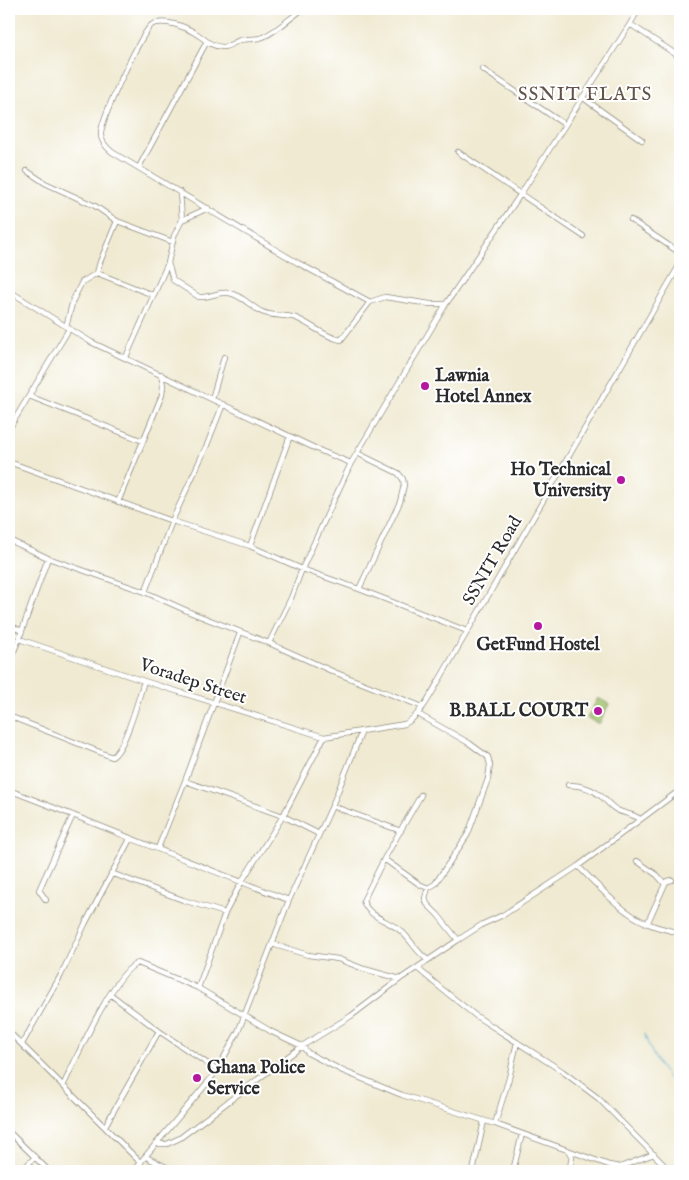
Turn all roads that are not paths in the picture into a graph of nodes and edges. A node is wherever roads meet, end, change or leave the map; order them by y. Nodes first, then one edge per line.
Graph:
1 (303, 9) edge
2 (393, 9) edge
3 (640, 9) edge
4 (385, 14) dead end
5 (630, 24) junction
6 (206, 43) junction
7 (680, 57) edge
8 (482, 69) dead end
9 (582, 97) junction
10 (564, 124) junction
11 (642, 140) dead end
12 (458, 152) dead end
13 (139, 167) junction
14 (27, 172) dead end
15 (180, 192) junction
16 (520, 195) junction
17 (208, 208) junction
18 (182, 220) junction
19 (631, 220) dead end
20 (117, 221) junction
21 (583, 236) dead end
22 (173, 242) junction
23 (680, 253) edge
24 (168, 263) junction
25 (680, 264) edge
26 (97, 273) junction
27 (9, 291) edge
28 (153, 295) junction
29 (370, 302) junction
30 (446, 304) junction
31 (67, 328) junction
32 (126, 357) junction
33 (224, 357) dead end
34 (161, 374) junction
35 (29, 396) junction
36 (212, 399) junction
37 (223, 404) junction
38 (9, 430) edge
39 (290, 436) junction
40 (143, 441) junction
41 (357, 453) junction
42 (9, 462) edge
43 (351, 463) junction
44 (118, 502) junction
45 (172, 521) junction
46 (9, 540) edge
47 (250, 546) junction
48 (48, 558) junction
49 (302, 569) junction
50 (359, 589) junction
51 (144, 592) junction
52 (9, 625) edge
53 (22, 630) junction
54 (467, 632) junction
55 (240, 633) junction
56 (19, 639) junction
57 (269, 643) junction
58 (9, 663) edge
59 (144, 681) junction
60 (213, 703) junction
61 (423, 707) junction
62 (418, 714) junction
63 (9, 716) edge
64 (362, 731) junction
65 (324, 737) junction
66 (185, 781) junction
67 (568, 785) dead end
68 (9, 790) edge
69 (680, 792) edge
70 (421, 795) dead end
71 (332, 806) junction
72 (73, 815) junction
73 (283, 816) junction
74 (640, 819) junction
75 (401, 831) junction
76 (319, 834) junction
77 (130, 839) junction
78 (158, 848) junction
79 (384, 859) junction
80 (637, 861) dead end
81 (578, 866) junction
82 (112, 872) junction
83 (672, 880) dead end
84 (242, 881) junction
85 (665, 884) junction
86 (428, 888) junction
87 (46, 900) dead end
88 (289, 900) junction
89 (225, 914) junction
90 (647, 924) junction
91 (680, 933) edge
92 (458, 940) junction
93 (272, 944) junction
94 (428, 960) junction
95 (417, 968) junction
96 (400, 979) junction
97 (198, 988) junction
98 (110, 994) junction
99 (244, 1016) junction
100 (159, 1030) junction
101 (9, 1032) edge
102 (517, 1042) junction
103 (22, 1044) junction
104 (302, 1046) junction
105 (217, 1070) junction
106 (63, 1086) junction
107 (484, 1121) junction
108 (495, 1124) junction
109 (104, 1126) junction
110 (9, 1132) edge
111 (522, 1134) junction
112 (157, 1144) junction
113 (568, 1151) junction
114 (654, 1154) junction
115 (35, 1157) junction
116 (146, 1157) junction
117 (141, 1163) junction
118 (21, 1171) edge
119 (49, 1171) edge
120 (134, 1171) edge
121 (174, 1171) edge
122 (472, 1171) edge
123 (513, 1171) edge
124 (569, 1171) edge
125 (670, 1171) edge

1 - 6 street
2 - 4 street
3 - 5 street
5 - 7 street
5 - 9 street
6 - 13 street
6 - 13 street
8 - 10 street
9 - 10 street
9 - 11 street
10 - 16 street
12 - 16 street
13 - 15 street
14 - 20 street
15 - 17 street
15 - 18 street
16 - 21 street
16 - 30 street
17 - 18 street
17 - 29 street
18 - 22 street
19 - 23 street
20 - 22 street
20 - 26 street
22 - 24 street
24 - 28 street
24 - 29 street
25 - 54 street, SSNIT Road
26 - 28 street
26 - 31 street
27 - 31 street
28 - 32 street
29 - 30 street
30 - 41 street
31 - 32 street
31 - 35 street
32 - 34 street
33 - 36 street
34 - 36 street
34 - 40 street
35 - 38 street
35 - 40 street
36 - 37 street
37 - 39 street
37 - 45 street
39 - 43 street
39 - 47 street
40 - 44 street
41 - 43 street
41 - 50 street
42 - 44 street
43 - 49 street
44 - 45 street
45 - 47 street
45 - 51 street
46 - 48 street
47 - 49 street
48 - 51 street
48 - 53 street
49 - 50 street
49 - 57 street
50 - 54 street
51 - 55 street
52 - 53 street
53 - 56 street
54 - 61 street, SSNIT Road
55 - 57 street
55 - 60 street
56 - 58 street
56 - 59 street, Voradep Street
57 - 61 street
59 - 60 street, Voradep Street
59 - 63 street
60 - 65 street, Voradep Street
60 - 66 street
61 - 62 street, SSNIT Road
62 - 64 street, SSNIT Road
62 - 86 street
64 - 65 street, Voradep Street
64 - 71 street
65 - 73 street
66 - 73 street
66 - 78 street
67 - 74 street
68 - 72 street
69 - 74 street
70 - 75 street
71 - 75 street
71 - 76 street
72 - 77 street
72 - 87 street
73 - 76 street
73 - 84 street
74 - 81 street
75 - 79 street
76 - 88 street
77 - 78 street
77 - 82 street
78 - 84 street
79 - 86 street
79 - 94 street
80 - 85 street
81 - 90 street
81 - 92 street
82 - 89 street
82 - 103 street
83 - 85 street
84 - 88 street
84 - 89 street
85 - 90 street
86 - 92 street
88 - 93 street
89 - 97 street
90 - 91 street
92 - 94 street
93 - 96 street
93 - 99 street
94 - 95 street
95 - 96 street
95 - 102 street
96 - 104 street
97 - 98 street
97 - 99 street
98 - 100 street
98 - 106 street
99 - 104 street
99 - 105 street
100 - 105 street
100 - 109 street
101 - 103 street
102 - 108 street
102 - 114 street
103 - 106 street
104 - 107 street
104 - 112 street
105 - 112 street
106 - 109 street
107 - 108 street
107 - 122 street
108 - 111 street
109 - 117 street
110 - 115 street
111 - 113 street
111 - 123 street
112 - 116 street
113 - 114 street
113 - 124 street
114 - 125 street
115 - 118 street
115 - 119 street
116 - 117 street
116 - 121 street
117 - 120 street

